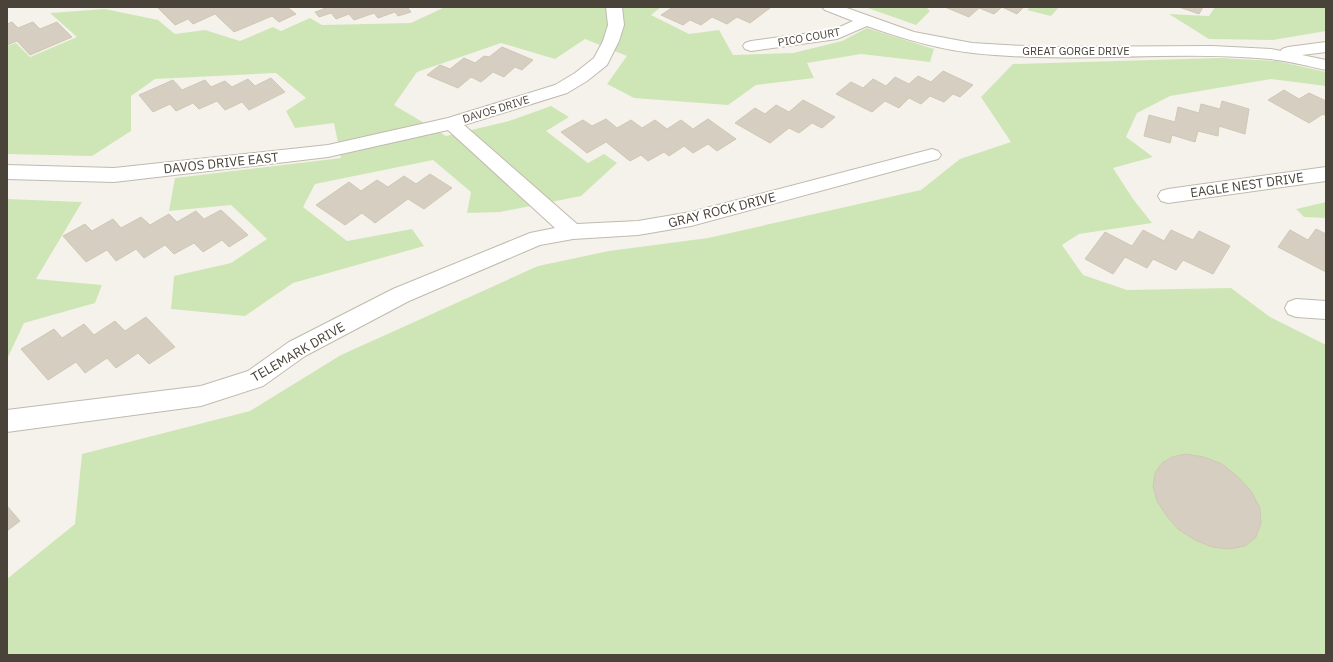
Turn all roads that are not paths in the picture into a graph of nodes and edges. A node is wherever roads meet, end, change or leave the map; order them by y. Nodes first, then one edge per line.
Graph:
1 (614, 7) edge
2 (830, 7) edge
3 (866, 21) junction
4 (751, 46) dead end
5 (1326, 47) edge
6 (1271, 54) junction
7 (1326, 65) edge
8 (451, 123) junction
9 (328, 151) joint
10 (932, 155) dead end
11 (7, 172) edge
12 (1326, 174) edge
13 (1168, 196) dead end
14 (573, 232) junction
15 (1296, 308) dead end
16 (1326, 310) edge
17 (7, 421) edge

1 - 8 street, DAVOS DRIVE
2 - 3 street, GREAT GORGE DRIVE
3 - 4 street, PICO COURT
3 - 6 street, GREAT GORGE DRIVE
5 - 6 street
6 - 7 street, GREAT GORGE DRIVE
8 - 9 street, DAVOS DRIVE
8 - 14 street
9 - 11 street, DAVOS DRIVE EAST
10 - 14 street, GRAY ROCK DRIVE
12 - 13 street, EAGLE NEST DRIVE
14 - 17 street, TELEMARK DRIVE
15 - 16 street

